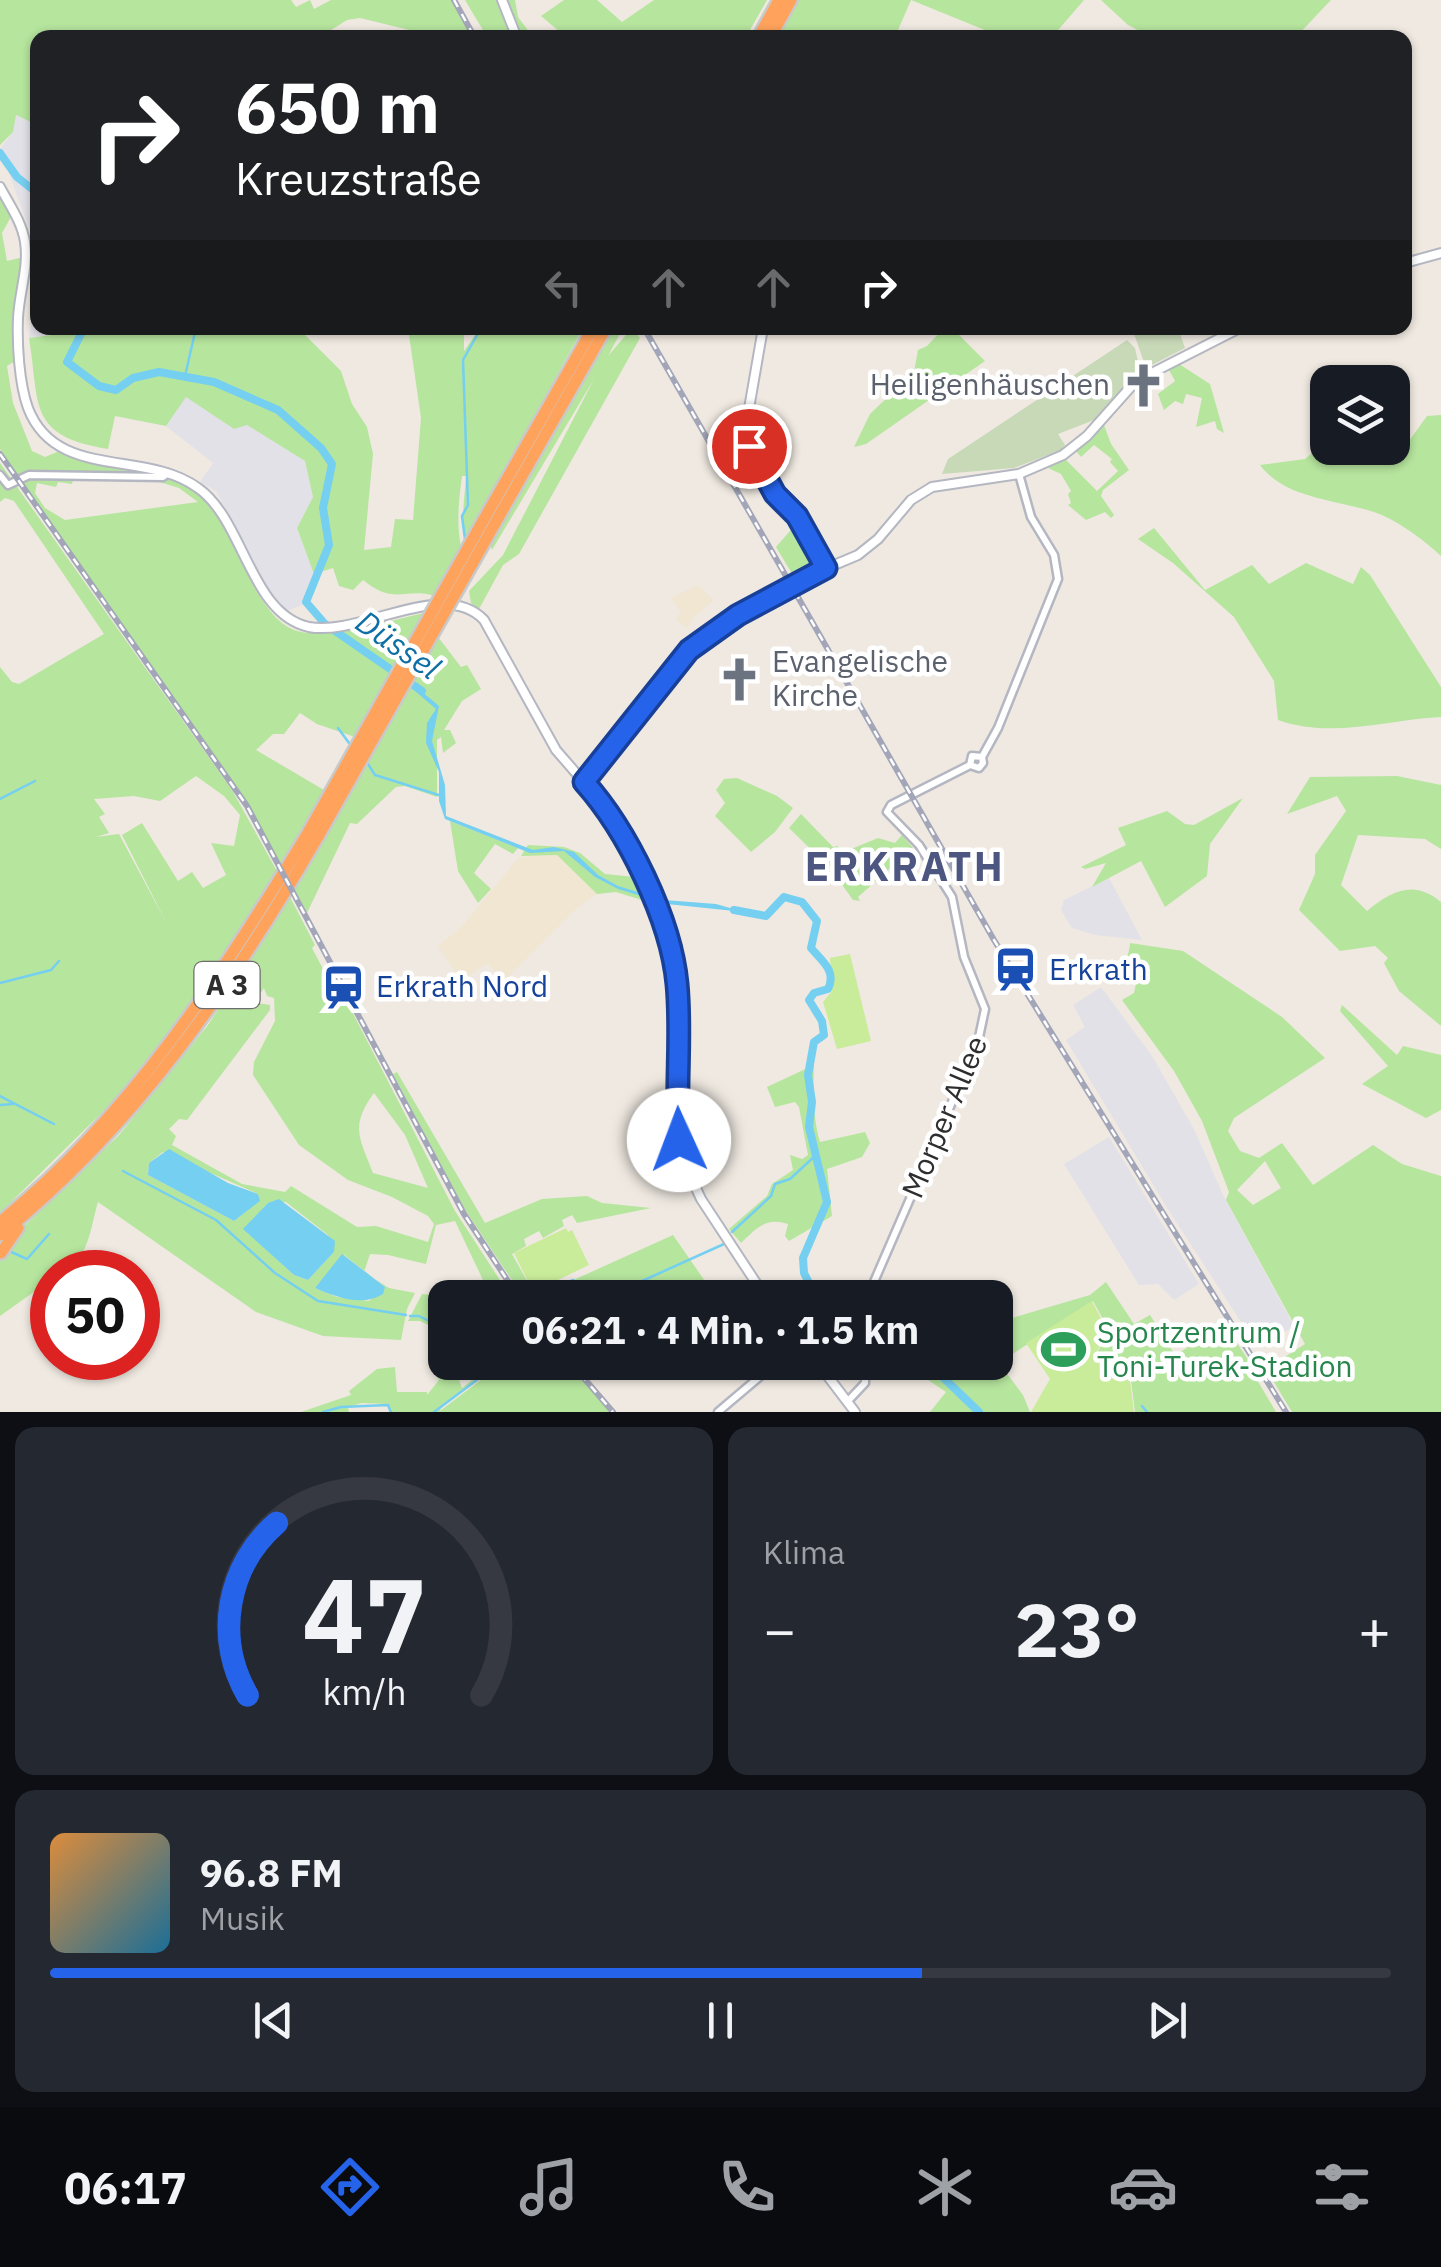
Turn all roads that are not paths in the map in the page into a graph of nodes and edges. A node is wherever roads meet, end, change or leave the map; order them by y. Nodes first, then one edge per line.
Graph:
1 (502, 0) edge
2 (779, 0) edge
3 (792, 0) edge
4 (513, 30) edge
5 (762, 30) edge
6 (775, 30) edge
7 (0, 187) edge
8 (1441, 253) edge
9 (1412, 261) edge
10 (589, 335) edge
11 (602, 335) edge
12 (763, 335) edge
13 (1226, 335) edge
14 (168, 473) junction
15 (1019, 474) junction
16 (0, 475) edge
17 (484, 531) junction
18 (826, 568) junction
19 (584, 782) junction
20 (314, 833) junction
21 (32, 1209) junction
22 (2, 1220) edge
23 (0, 1235) edge
24 (1, 1253) edge
25 (755, 1280) edge
26 (875, 1280) edge
27 (756, 1380) edge
28 (831, 1380) edge
29 (866, 1380) edge
30 (848, 1401) junction
31 (718, 1412) edge
32 (855, 1412) edge

1 - 4 main road
2 - 5 highway
3 - 6 highway
7 - 14 main road
8 - 9 main road
10 - 17 highway, A 3
11 - 17 highway, A 3
12 - 18 main road
13 - 15 main road
14 - 16 street
14 - 19 main road
15 - 18 main road
15 - 26 street, Morper Allee
17 - 20 highway, A 3, bridge
18 - 19 main road
19 - 25 main road
20 - 21 highway, A 3
20 - 22 highway, A 3
21 - 23 highway, A 3
21 - 24 highway
27 - 31 street
28 - 30 main road
29 - 30 street
30 - 32 main road

